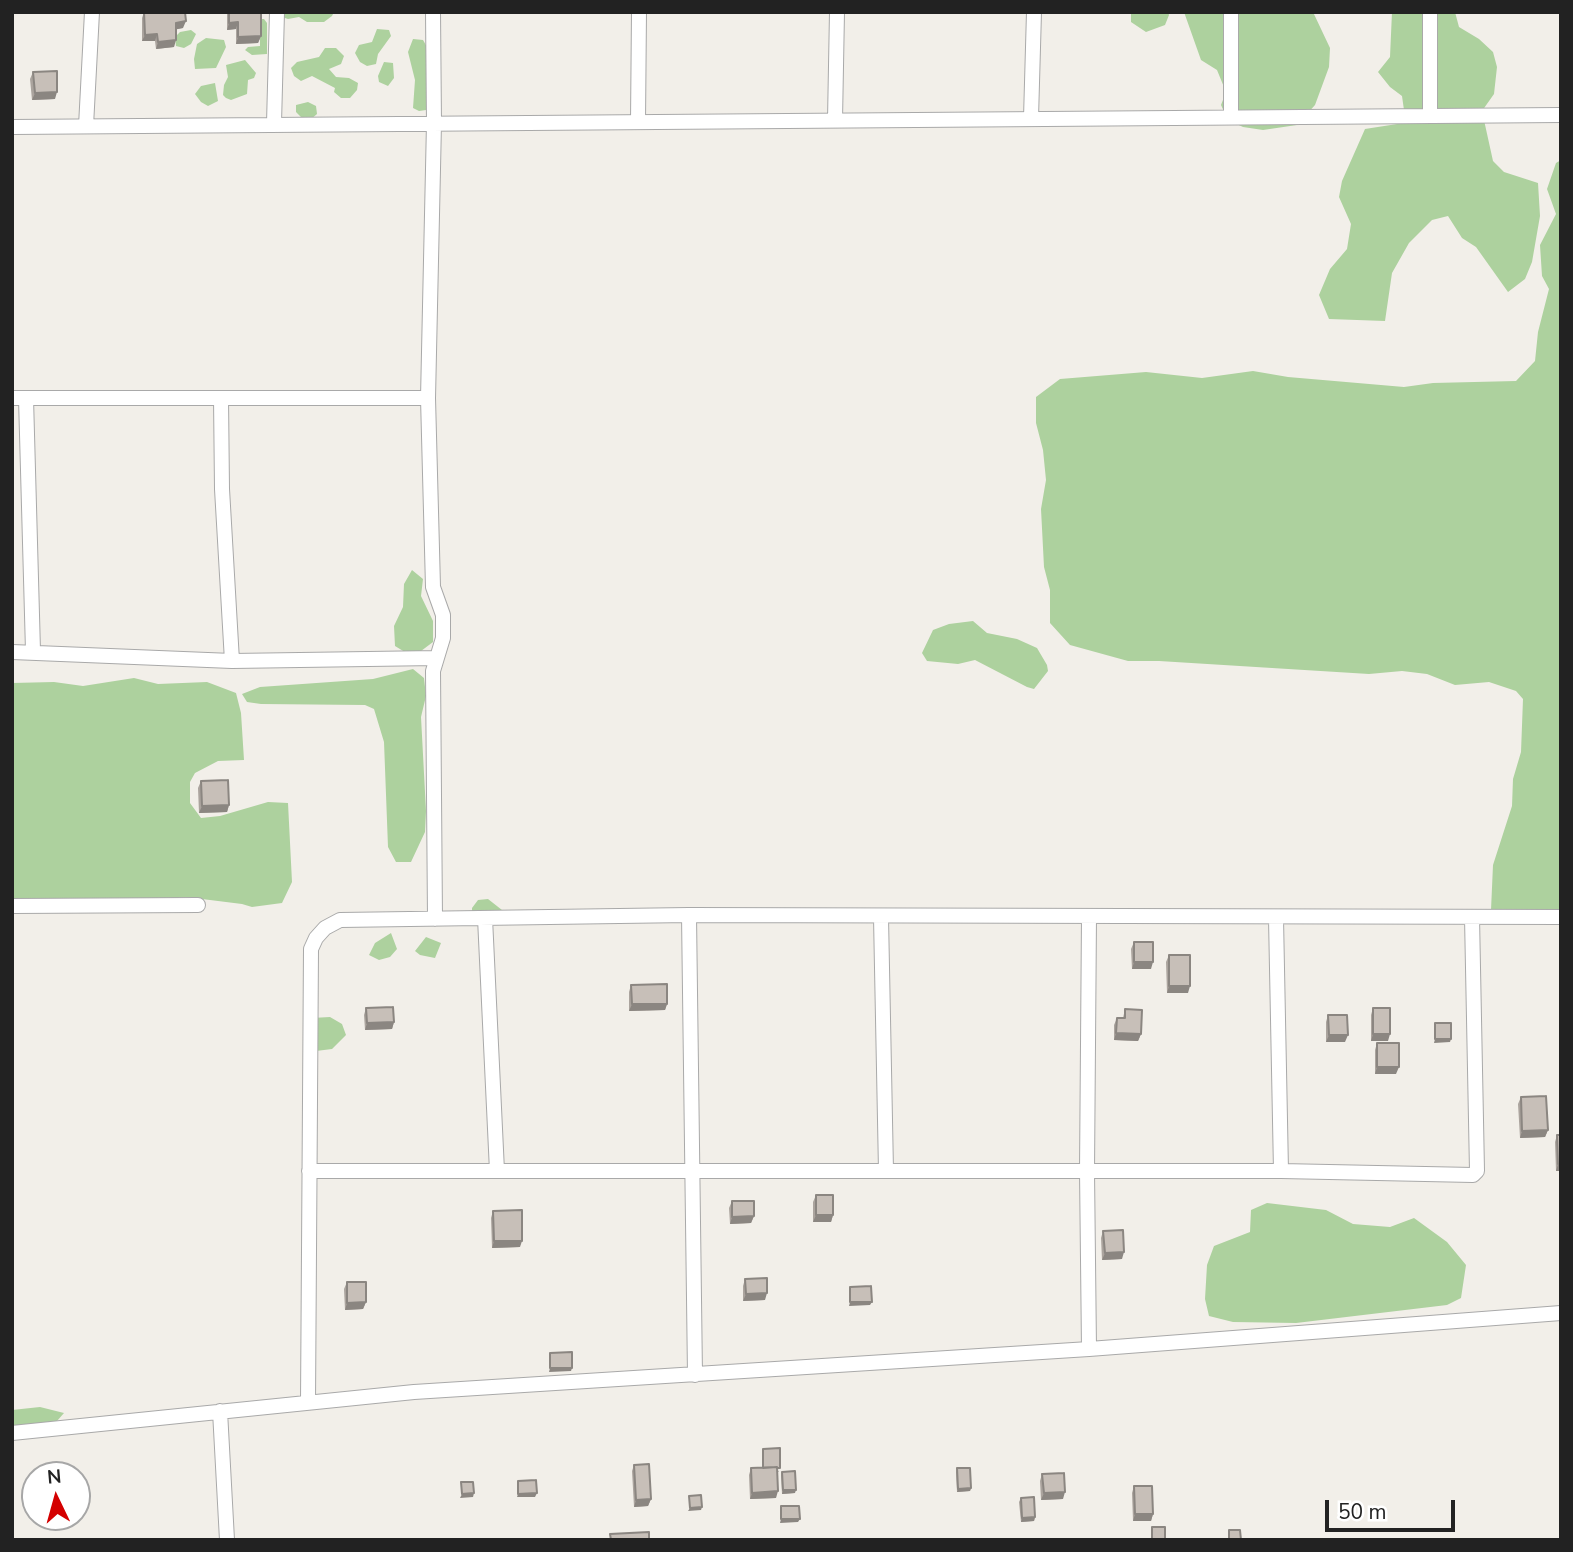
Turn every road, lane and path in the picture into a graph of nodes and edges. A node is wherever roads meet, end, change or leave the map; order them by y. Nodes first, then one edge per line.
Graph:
1 (92, 12) edge
2 (277, 12) edge
3 (433, 12) edge
4 (639, 12) edge
5 (837, 12) edge
6 (1034, 12) edge
7 (1231, 12) edge
8 (1430, 12) edge
9 (1430, 115) junction
10 (1561, 115) edge
11 (1231, 117) junction
12 (1031, 118) junction
13 (835, 120) junction
14 (638, 121) junction
15 (434, 122) junction
16 (274, 123) junction
17 (86, 126) junction
18 (12, 127) edge
19 (19, 398) edge
20 (221, 398) junction
21 (428, 398) junction
22 (33, 651) junction
23 (12, 652) edge
24 (436, 658) junction
25 (232, 662) junction
26 (198, 905) dead end
27 (12, 906) edge
28 (690, 915) junction
29 (881, 917) junction
30 (1472, 917) junction
31 (1561, 917) edge
32 (485, 918) junction
33 (1089, 918) junction
34 (1276, 918) junction
35 (436, 919) junction
36 (309, 1171) junction
37 (496, 1171) junction
38 (692, 1171) junction
39 (886, 1171) junction
40 (1087, 1171) junction
41 (1281, 1171) junction
42 (1561, 1313) edge
43 (1089, 1349) junction
44 (695, 1375) junction
45 (308, 1402) junction
46 (220, 1411) junction
47 (12, 1433) edge
48 (227, 1540) edge

1 - 17 street
2 - 16 street
3 - 15 street
4 - 14 street
5 - 13 street
6 - 12 street
7 - 11 street
8 - 9 street
9 - 10 street
9 - 11 street
11 - 12 street
12 - 13 street
13 - 14 street
14 - 15 street
15 - 16 street
15 - 21 street
16 - 17 street
17 - 18 street
19 - 20 street
19 - 22 street
20 - 21 street
20 - 25 street
21 - 24 street
22 - 23 street
22 - 25 street
24 - 25 street
24 - 35 street
26 - 27 street
28 - 29 street
28 - 32 street
28 - 38 street
29 - 33 street
29 - 39 street
30 - 31 street
30 - 34 street
30 - 41 street
32 - 35 street
32 - 37 street
33 - 34 street
33 - 40 street
34 - 41 street
35 - 36 street
36 - 37 street
36 - 45 street
37 - 38 street
38 - 39 street
38 - 44 street
39 - 40 street
40 - 41 street
40 - 43 street
42 - 43 street
43 - 44 street
44 - 45 street
45 - 46 street
46 - 47 street
46 - 48 street

